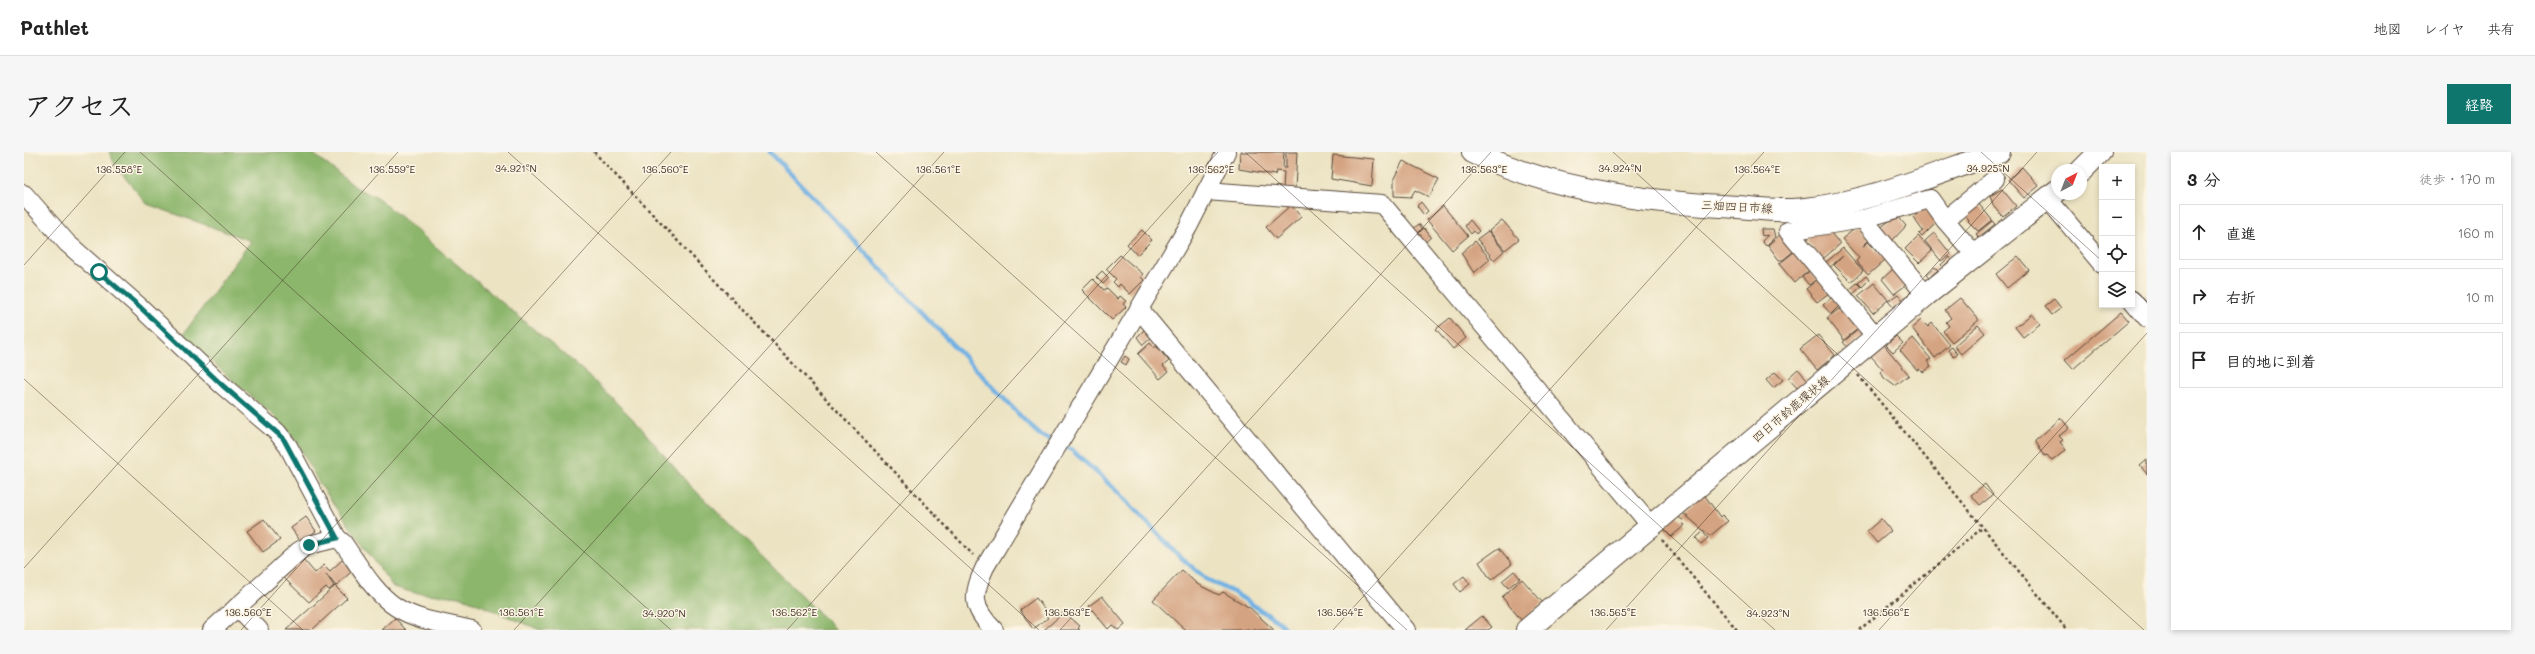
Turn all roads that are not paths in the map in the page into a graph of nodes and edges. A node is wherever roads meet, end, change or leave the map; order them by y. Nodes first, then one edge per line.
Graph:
1 (1226, 152) edge
2 (1473, 152) edge
3 (1999, 152) edge
4 (2100, 152) edge
5 (2087, 165) edge
6 (1995, 179) dead end
7 (1206, 191) junction
8 (24, 194) edge
9 (2051, 196) edge
10 (2056, 200) edge
11 (1863, 219) junction
12 (1945, 220) junction
13 (1975, 255) junction
14 (2099, 260) edge
15 (1926, 295) junction
16 (2135, 304) edge
17 (1139, 309) junction
18 (2147, 318) edge
19 (1877, 338) junction
20 (1651, 526) junction
21 (337, 538) junction
22 (237, 607) junction
23 (212, 630) edge
24 (259, 630) edge
25 (472, 630) edge
26 (994, 630) edge
27 (1406, 630) edge
28 (1528, 630) edge

1 - 7 street
2 - 3 main road, 三畑四日市線
4 - 5 main road
6 - 12 street
7 - 17 street
7 - 20 street
8 - 21 street
9 - 13 main road, 四日市鈴鹿環状線
10 - 14 street
11 - 12 street
11 - 15 street
11 - 19 street
12 - 13 street
13 - 15 main road, 四日市鈴鹿環状線
15 - 19 main road, 四日市鈴鹿環状線
16 - 18 street
17 - 26 street
17 - 27 street
19 - 20 main road, 四日市鈴鹿環状線
20 - 28 main road, 四日市鈴鹿環状線
21 - 22 street
21 - 25 street
22 - 23 street
22 - 24 street

